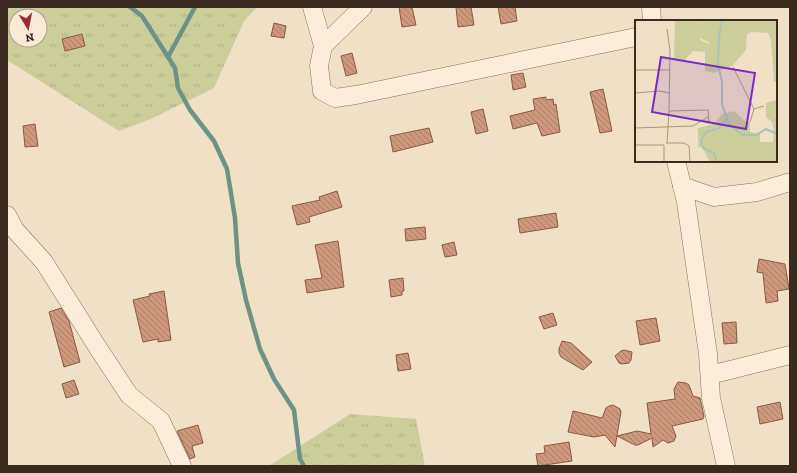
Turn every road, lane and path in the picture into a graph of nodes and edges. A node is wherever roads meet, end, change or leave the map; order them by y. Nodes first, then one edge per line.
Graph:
1 (312, 7) edge
2 (363, 7) edge
3 (651, 7) edge
4 (652, 20) edge
5 (635, 37) edge
6 (323, 46) junction
7 (676, 162) edge
8 (790, 182) edge
9 (682, 186) junction
10 (7, 215) edge
11 (790, 356) edge
12 (710, 375) junction
13 (182, 466) edge
14 (726, 466) edge

1 - 6 street
2 - 6 street
3 - 4 street
5 - 6 street
7 - 9 street
8 - 9 street
9 - 12 street
10 - 13 street
11 - 12 street
12 - 14 street

